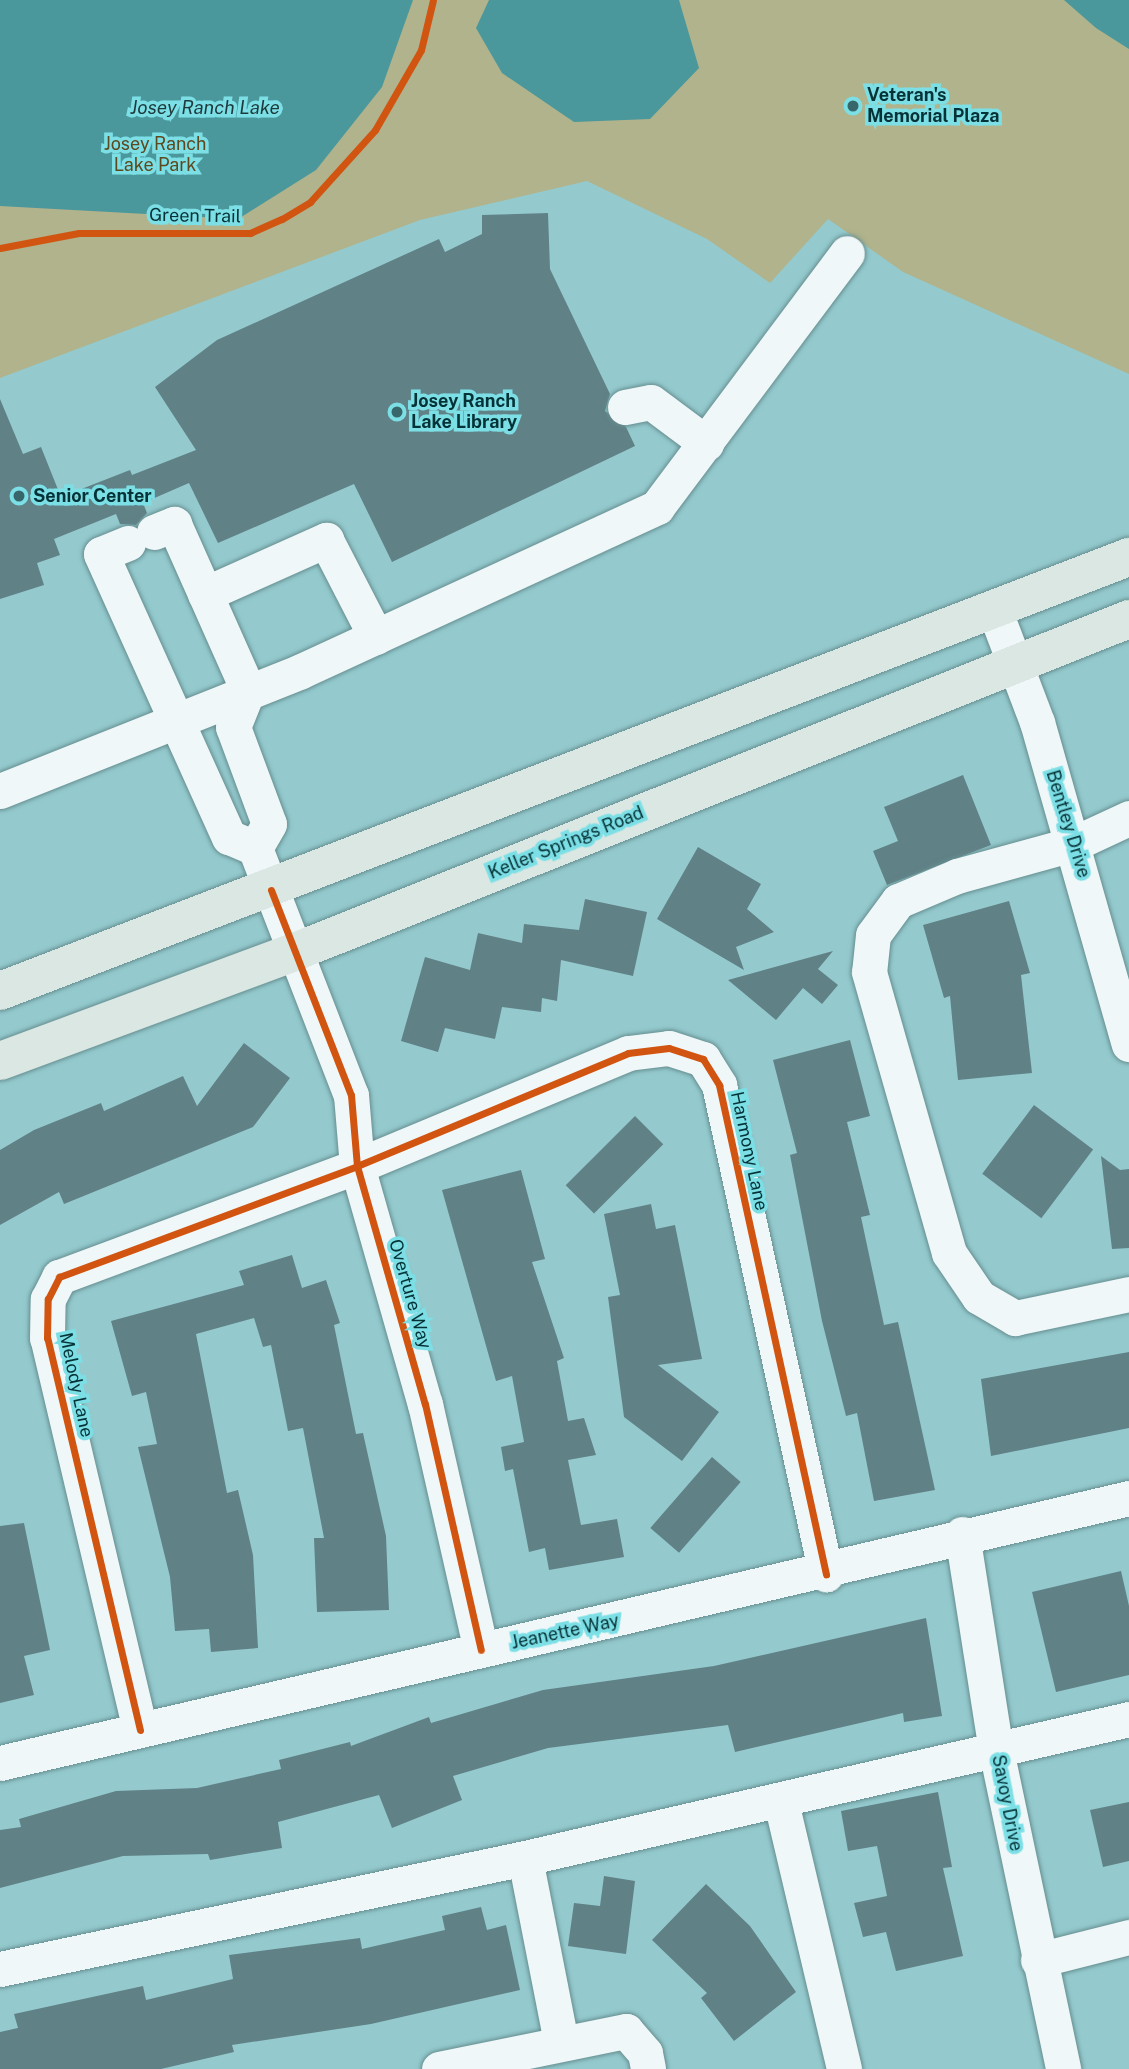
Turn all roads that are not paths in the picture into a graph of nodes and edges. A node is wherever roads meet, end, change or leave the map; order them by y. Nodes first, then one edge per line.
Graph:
1 (847, 253) dead end
2 (625, 407) dead end
3 (706, 443) junction
4 (1129, 557) edge
5 (205, 594) junction
6 (994, 609) junction
7 (1129, 619) edge
8 (376, 637) junction
9 (1014, 664) junction
10 (248, 690) junction
11 (176, 720) junction
12 (0, 791) edge
13 (1129, 818) edge
14 (1073, 844) junction
15 (255, 848) junction
16 (271, 890) junction
17 (297, 951) junction
18 (0, 991) edge
19 (1129, 1044) edge
20 (0, 1061) edge
21 (358, 1166) junction
22 (1129, 1294) edge
23 (1129, 1498) edge
24 (962, 1535) junction
25 (826, 1574) junction
26 (481, 1650) junction
27 (1129, 1719) edge
28 (140, 1730) junction
29 (996, 1750) junction
30 (0, 1763) edge
31 (781, 1802) junction
32 (525, 1858) junction
33 (1129, 1937) edge
34 (1038, 1961) junction
35 (0, 1969) edge
36 (561, 2042) junction
37 (439, 2069) edge
38 (648, 2069) edge
39 (844, 2069) edge
40 (1063, 2069) edge

1 - 3 street
2 - 3 street
3 - 8 street
4 - 6 main road
5 - 8 street
5 - 10 street
5 - 11 street
6 - 9 street, Bentley Drive
6 - 16 main road
7 - 9 main road, Keller Springs Road
8 - 10 street
9 - 14 street, Bentley Drive
9 - 17 main road, Keller Springs Road
10 - 11 street
10 - 15 street
11 - 12 street
11 - 15 street
13 - 14 street
14 - 19 street, Bentley Drive
14 - 22 street
15 - 16 street
16 - 17 street
16 - 18 main road
17 - 20 main road, Keller Springs Road
17 - 21 street, Overture Way
21 - 25 street, Harmony Lane
21 - 26 street, Overture Way
21 - 28 street, Melody Lane
23 - 24 street, Jeanette Way
24 - 25 street, Jeanette Way
24 - 29 street, Savoy Drive
25 - 26 street, Jeanette Way
26 - 28 street, Jeanette Way
27 - 29 street
28 - 30 street, Jeanette Way
29 - 31 street
29 - 34 street, Savoy Drive
31 - 32 street
31 - 39 street
32 - 35 street
32 - 36 street
33 - 34 street
34 - 40 street, Savoy Drive
36 - 37 street
36 - 38 street

